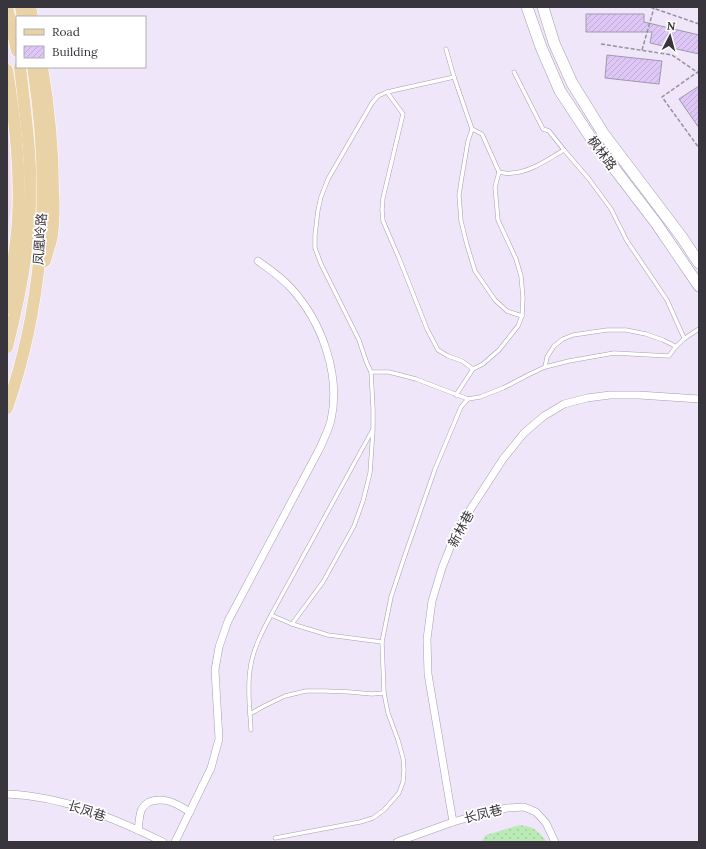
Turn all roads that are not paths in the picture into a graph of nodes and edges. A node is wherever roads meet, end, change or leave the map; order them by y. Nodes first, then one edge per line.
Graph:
1 (7, 7) edge
2 (527, 7) edge
3 (543, 7) edge
4 (16, 47) edge
5 (446, 50) dead end
6 (20, 68) edge
7 (33, 68) edge
8 (42, 68) edge
9 (7, 70) edge
10 (514, 72) dead end
11 (454, 77) junction
12 (387, 92) junction
13 (472, 129) junction
14 (564, 150) junction
15 (499, 172) junction
16 (258, 261) dead end
17 (699, 263) edge
18 (699, 286) edge
19 (35, 295) junction
20 (522, 316) junction
21 (699, 329) edge
22 (684, 338) junction
23 (7, 346) edge
24 (675, 346) junction
25 (545, 367) junction
26 (473, 369) junction
27 (371, 372) junction
28 (456, 395) junction
29 (468, 399) junction
30 (699, 399) edge
31 (7, 408) edge
32 (373, 430) junction
33 (271, 614) junction
34 (292, 624) junction
35 (382, 642) junction
36 (384, 693) junction
37 (250, 714) junction
38 (251, 730) dead end
39 (7, 794) edge
40 (190, 812) junction
41 (453, 822) junction
42 (138, 830) junction
43 (275, 838) dead end
44 (163, 842) edge
45 (175, 842) edge
46 (397, 842) edge
47 (555, 842) edge

1 - 4 main road
2 - 18 main road, 枫林路
3 - 17 main road, 枫林路
5 - 11 lane
6 - 23 main road, 凤凰岭路
7 - 19 main road, 凤凰岭路
8 - 19 main road
9 - 23 main road
10 - 14 lane
11 - 12 lane
11 - 13 lane
12 - 26 lane
12 - 27 lane
13 - 15 lane
13 - 20 lane
14 - 15 lane
14 - 22 lane
15 - 20 lane
16 - 40 street
19 - 31 main road, 凤凰岭路
20 - 26 lane
21 - 22 lane
22 - 24 lane
24 - 25 lane
24 - 25 lane
25 - 29 lane
26 - 28 lane
27 - 28 lane
27 - 32 lane
28 - 29 lane
29 - 35 lane
30 - 41 street, 新林巷
32 - 33 lane
32 - 34 lane
33 - 34 lane
33 - 37 lane
34 - 35 lane
35 - 36 lane
36 - 37 lane
36 - 43 lane
37 - 38 lane
39 - 42 street, 长凤巷
40 - 42 street
40 - 45 street
41 - 46 street, 长凤巷
41 - 47 street, 长凤巷
42 - 44 street, 长凤巷

